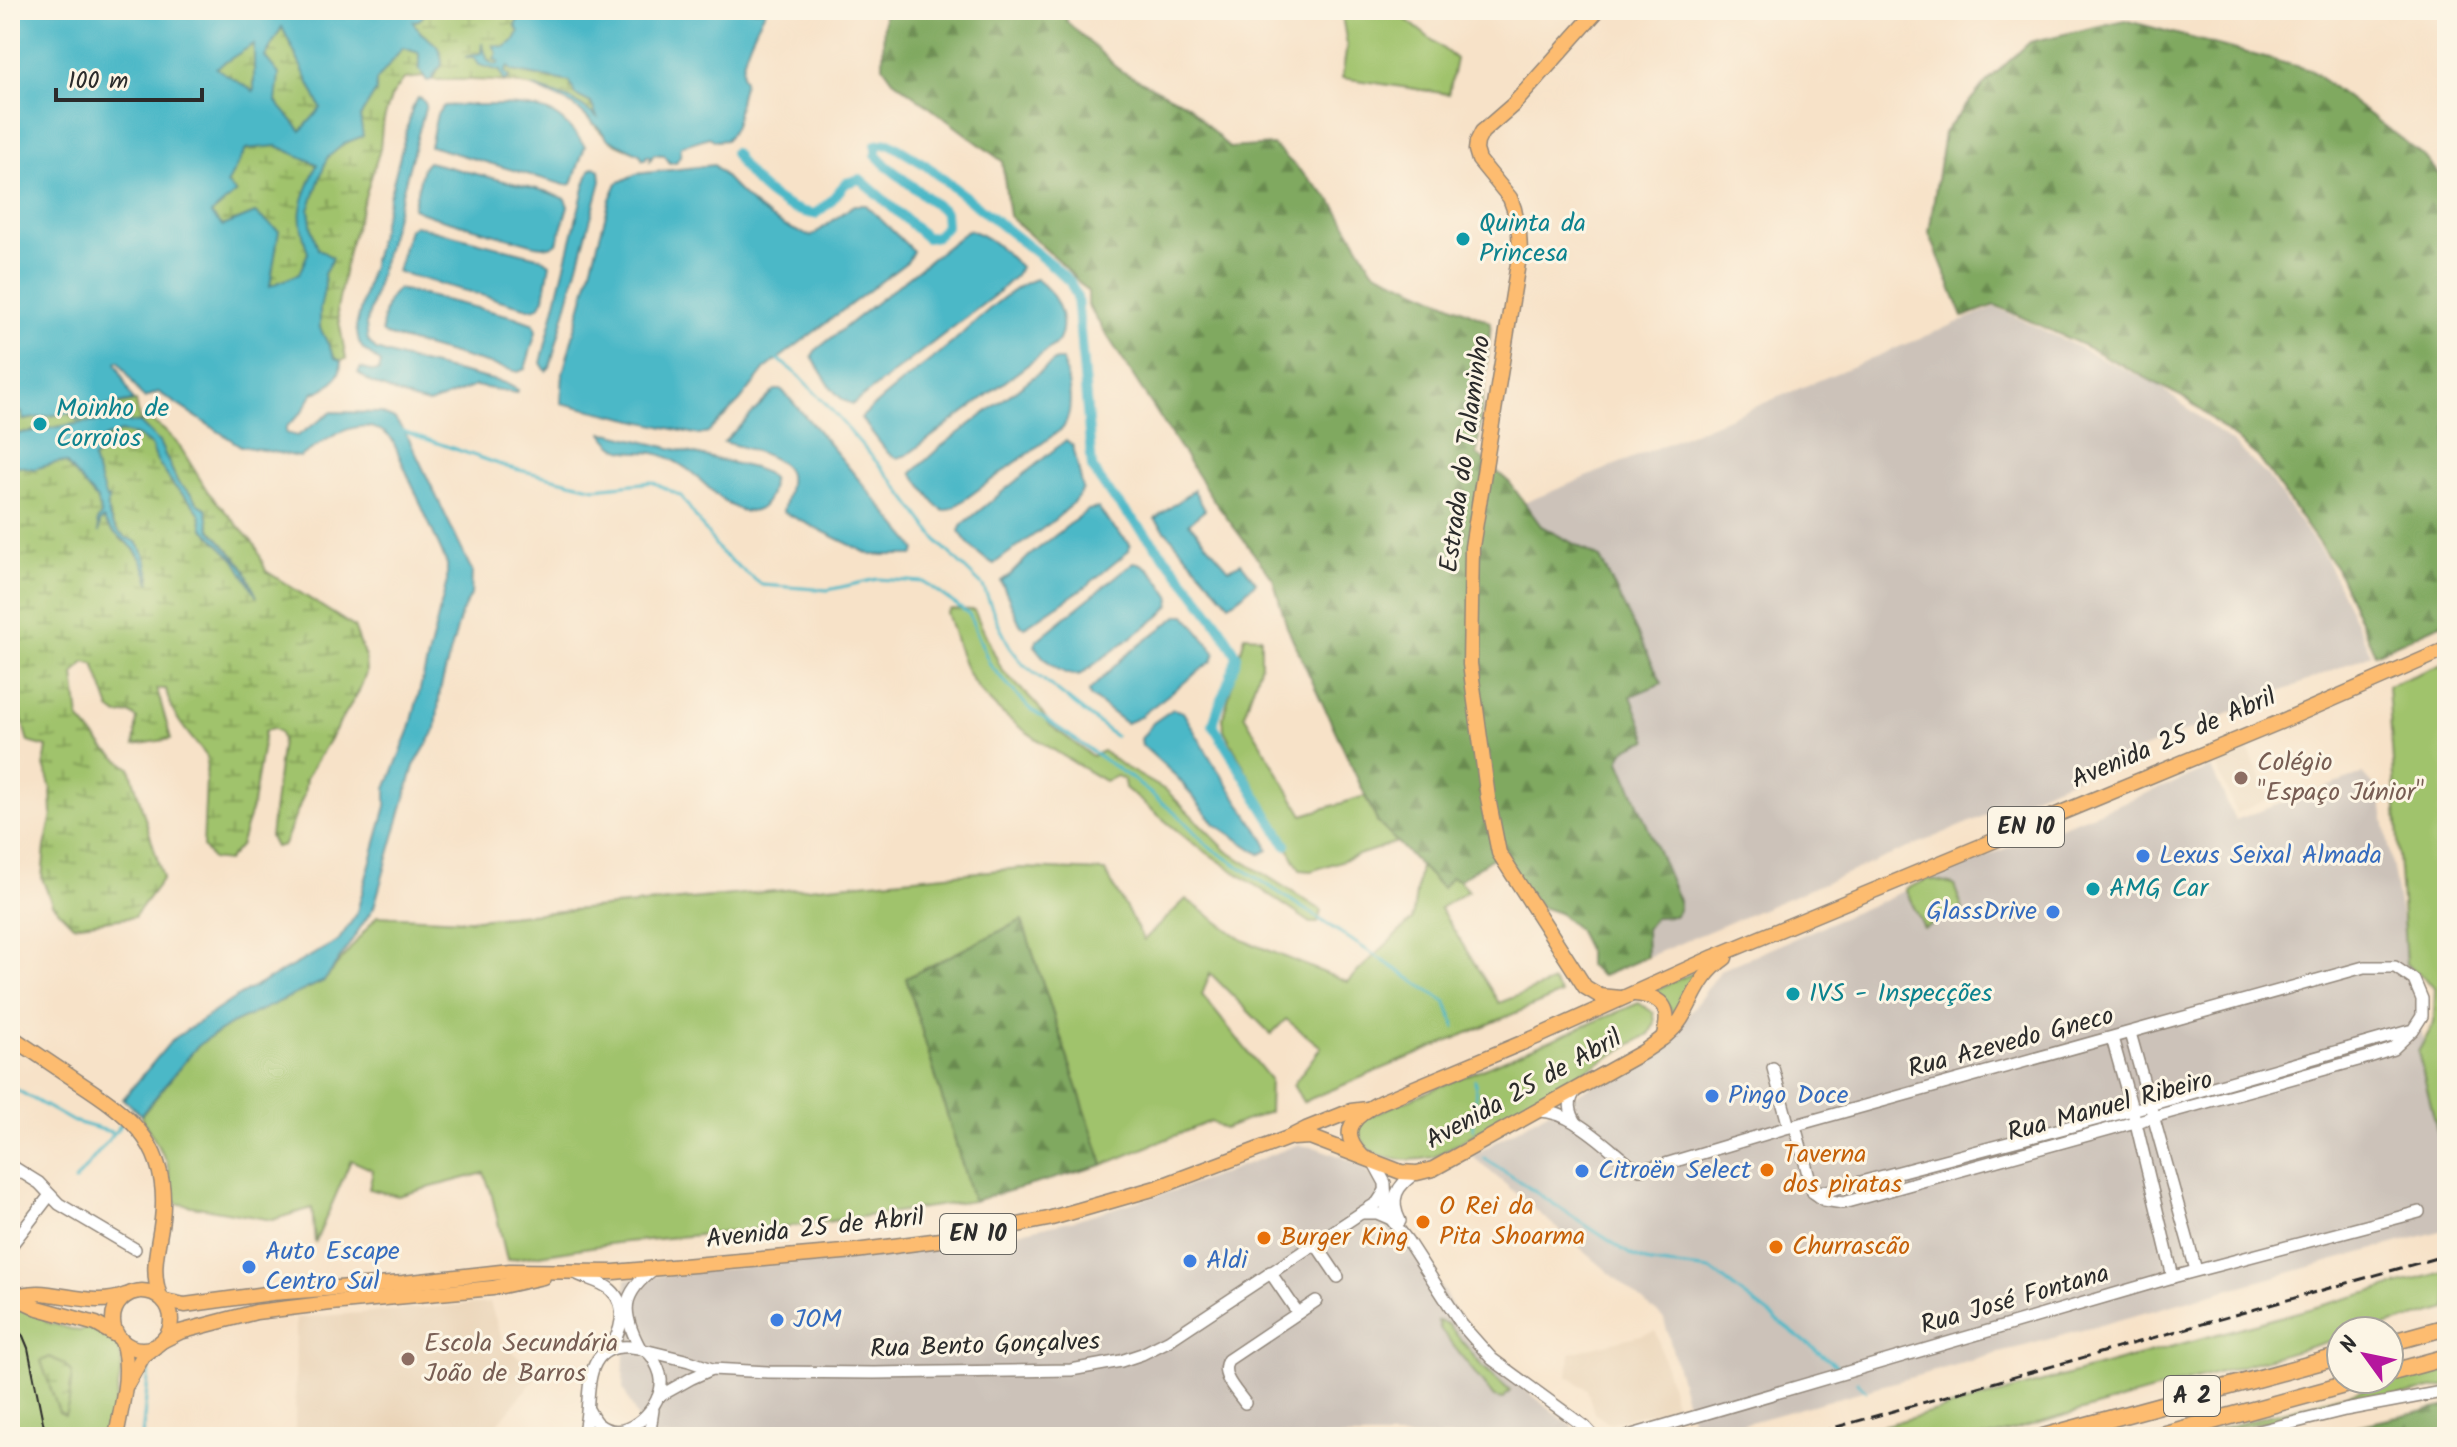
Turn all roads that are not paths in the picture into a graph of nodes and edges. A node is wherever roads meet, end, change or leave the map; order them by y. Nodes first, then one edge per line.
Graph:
1 (1598, 10) edge
2 (2447, 649) edge
3 (1742, 947) junction
4 (1585, 987) junction
5 (1629, 996) junction
6 (1574, 1019) junction
7 (2413, 1030) junction
8 (2130, 1033) junction
9 (10, 1036) edge
10 (1662, 1038) junction
11 (2112, 1038) junction
12 (1773, 1068) dead end
13 (1577, 1089) junction
14 (2150, 1105) junction
15 (1367, 1109) junction
16 (2132, 1110) junction
17 (1538, 1111) junction
18 (2154, 1118) junction
19 (2136, 1123) junction
20 (1577, 1124) junction
21 (1792, 1126) junction
22 (1288, 1138) junction
23 (1368, 1159) junction
24 (10, 1165) edge
25 (1417, 1173) junction
26 (1385, 1191) junction
27 (1813, 1192) junction
28 (50, 1195) junction
29 (2419, 1212) dead end
30 (1361, 1213) junction
31 (1391, 1219) junction
32 (1407, 1240) junction
33 (1315, 1243) junction
34 (10, 1247) edge
35 (135, 1249) dead end
36 (154, 1257) junction
37 (654, 1269) junction
38 (2196, 1270) junction
39 (571, 1271) junction
40 (1270, 1272) junction
41 (1338, 1277) dead end
42 (2173, 1277) junction
43 (129, 1293) junction
44 (11, 1296) edge
45 (162, 1298) junction
46 (1316, 1301) dead end
47 (1298, 1313) junction
48 (2447, 1327) edge
49 (120, 1339) junction
50 (2405, 1339) edge
51 (160, 1343) junction
52 (644, 1349) junction
53 (604, 1355) junction
54 (2447, 1357) edge
55 (2325, 1360) edge
56 (712, 1369) junction
57 (2405, 1369) edge
58 (125, 1388) junction
59 (2325, 1390) edge
60 (2447, 1391) edge
61 (656, 1401) junction
62 (1245, 1403) dead end
63 (588, 1409) junction
64 (621, 1430) junction
65 (116, 1437) edge
66 (582, 1437) edge
67 (605, 1437) edge
68 (646, 1437) edge
69 (1594, 1437) edge
70 (1625, 1437) edge
71 (2043, 1437) edge
72 (2154, 1437) edge
73 (2235, 1437) edge

1 - 4 main road, Estrada do Talaminho
2 - 3 main road, Avenida 25 de Abril / EN 10
3 - 5 main road, Avenida 25 de Abril / EN 10
3 - 10 main road, Avenida 25 de Abril / EN 10
4 - 5 main road
4 - 6 main road
5 - 6 main road, Avenida 25 de Abril / EN 10
5 - 10 main road, Avenida 25 de Abril
6 - 15 main road, Avenida 25 de Abril / EN 10
7 - 8 street, Rua Azevedo Gneco
7 - 14 street
7 - 18 street, Rua Manuel Ribeiro
8 - 11 street, Rua Azevedo Gneco
8 - 14 street
9 - 36 main road
10 - 13 main road, Avenida 25 de Abril / EN 10
11 - 16 street
11 - 21 street, Rua Azevedo Gneco
12 - 21 street
13 - 17 main road, Avenida 25 de Abril / EN 10
13 - 20 street
14 - 16 street
14 - 18 street
15 - 22 main road, Avenida 25 de Abril / EN 10
15 - 23 main road
16 - 19 street
16 - 27 street
17 - 20 street, Rua Azevedo Gneco
17 - 25 main road, Avenida 25 de Abril / EN 10
18 - 19 street, Rua Manuel Ribeiro
18 - 38 street
19 - 27 street, Rua Manuel Ribeiro
19 - 42 street
20 - 21 street, Rua Azevedo Gneco
21 - 27 street
22 - 23 main road, Avenida 25 de Abril / EN 10
22 - 37 main road, Avenida 25 de Abril / EN 10
23 - 25 main road, Avenida 25 de Abril / EN 10
23 - 26 street
24 - 28 street
25 - 32 street
26 - 30 street, Rua Bento Gonçalves
26 - 31 street
28 - 34 street
28 - 35 street
29 - 38 street, Rua José Fontana
30 - 31 street
30 - 33 street, Rua Bento Gonçalves
31 - 32 street
32 - 69 street
33 - 40 street, Rua Bento Gonçalves
33 - 41 street
36 - 43 main road
36 - 45 main road
37 - 39 main road, Avenida 25 de Abril / EN 10
37 - 52 street
38 - 42 street, Rua José Fontana
39 - 45 main road, Avenida 25 de Abril / EN 10
39 - 51 main road, Avenida 25 de Abril / EN 10
39 - 53 street
40 - 47 street
40 - 56 street, Rua Bento Gonçalves
42 - 70 street, Rua José Fontana
43 - 44 main road
43 - 45 main road, EN 10
43 - 49 main road
44 - 49 main road
45 - 51 main road
46 - 47 street
47 - 62 street
48 - 50 highway
49 - 51 main road, EN 10
49 - 58 main road
51 - 58 main road
52 - 53 street
52 - 56 street, Rua Bento Gonçalves
52 - 61 street
53 - 63 street
54 - 57 highway
55 - 71 highway, A 2
56 - 61 street, Rua Bento Gonçalves
58 - 65 main road
59 - 72 highway, A 2
60 - 73 street
61 - 64 street
61 - 68 street
63 - 64 street
63 - 66 street
64 - 67 street
64 - 68 street

